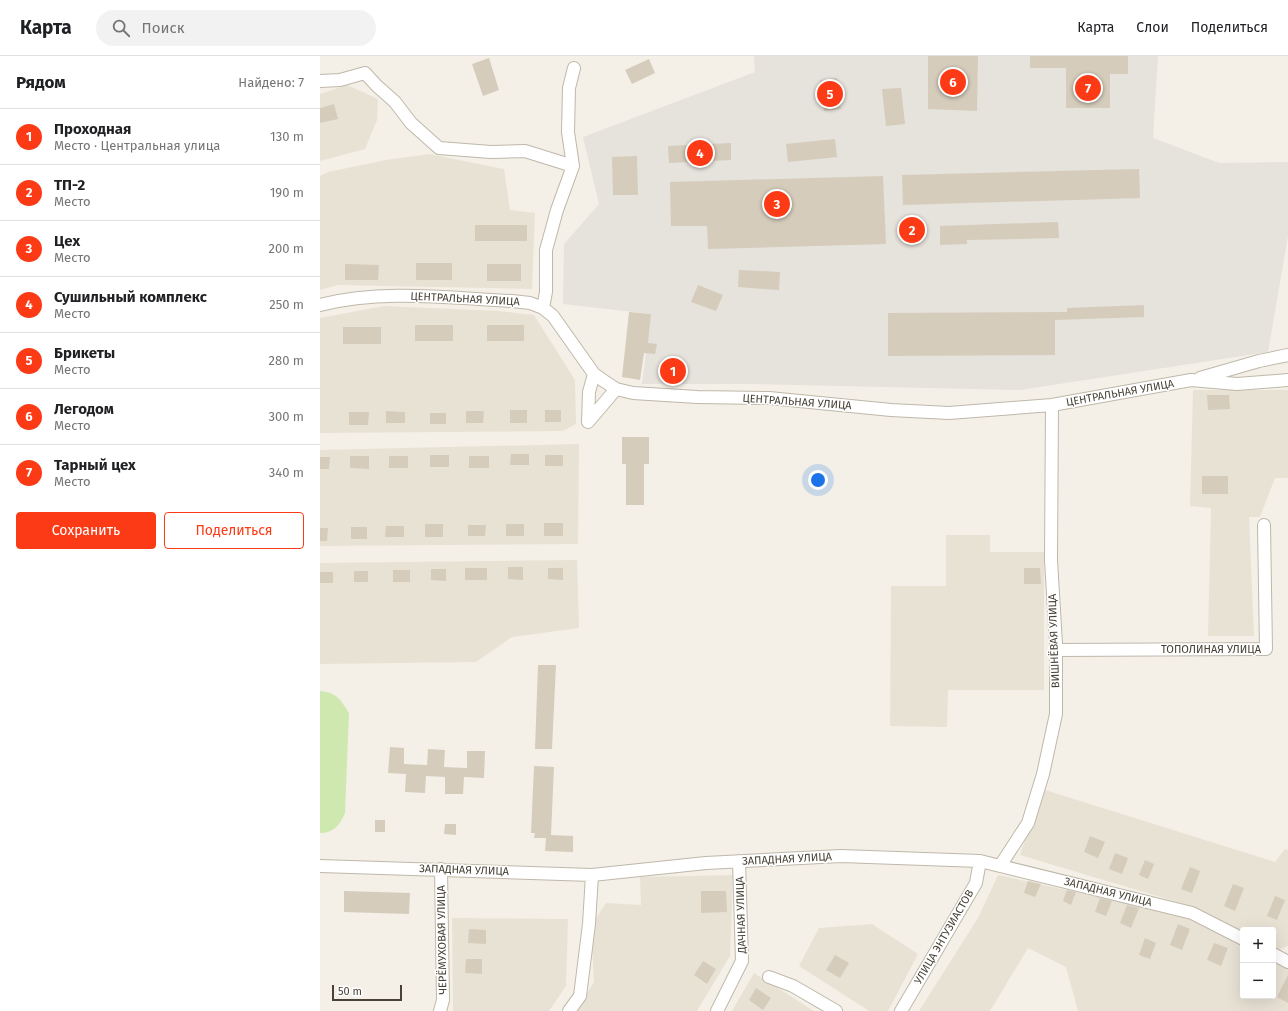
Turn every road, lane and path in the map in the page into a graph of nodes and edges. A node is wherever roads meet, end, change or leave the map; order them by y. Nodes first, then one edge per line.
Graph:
1 (574, 68) dead end
2 (320, 81) edge
3 (573, 166) junction
4 (320, 305) edge
5 (543, 308) junction
6 (1288, 355) edge
7 (594, 374) junction
8 (1191, 380) junction
9 (1288, 380) edge
10 (616, 388) junction
11 (1052, 404) junction
12 (1264, 525) dead end
13 (1056, 650) junction
14 (739, 861) junction
15 (980, 861) junction
16 (320, 866) edge
17 (1000, 866) junction
18 (441, 869) junction
19 (592, 875) junction
20 (1240, 937) edge
21 (1276, 956) edge
22 (1288, 962) edge
23 (769, 977) dead end
24 (440, 1011) edge
25 (569, 1011) edge
26 (717, 1011) edge
27 (836, 1011) edge
28 (901, 1011) edge

1 - 3 street
2 - 3 street
3 - 5 street
4 - 5 street, ЦЕНТРАЛЬНАЯ УЛИЦА
5 - 7 street, ЦЕНТРАЛЬНАЯ УЛИЦА
6 - 8 street
7 - 10 street, ЦЕНТРАЛЬНАЯ УЛИЦА
7 - 10 street
8 - 9 street, ЦЕНТРАЛЬНАЯ УЛИЦА
8 - 11 street, ЦЕНТРАЛЬНАЯ УЛИЦА
10 - 11 street, ЦЕНТРАЛЬНАЯ УЛИЦА
11 - 13 street, ВИШНЁВАЯ УЛИЦА
12 - 13 street, ТОПОЛИНАЯ УЛИЦА
13 - 17 street, ВИШНЁВАЯ УЛИЦА
14 - 15 street, ЗАПАДНАЯ УЛИЦА
14 - 19 street, ЗАПАДНАЯ УЛИЦА
14 - 26 street, ДАЧНАЯ УЛИЦА
15 - 17 street, ЗАПАДНАЯ УЛИЦА
15 - 28 street, УЛИЦА ЭНТУЗИАСТОВ
16 - 18 street, ЗАПАДНАЯ УЛИЦА
17 - 20 street, ЗАПАДНАЯ УЛИЦА
18 - 19 street, ЗАПАДНАЯ УЛИЦА
18 - 24 street, ЧЕРЁМУХОВАЯ УЛИЦА
19 - 25 street
21 - 22 street
23 - 27 street

